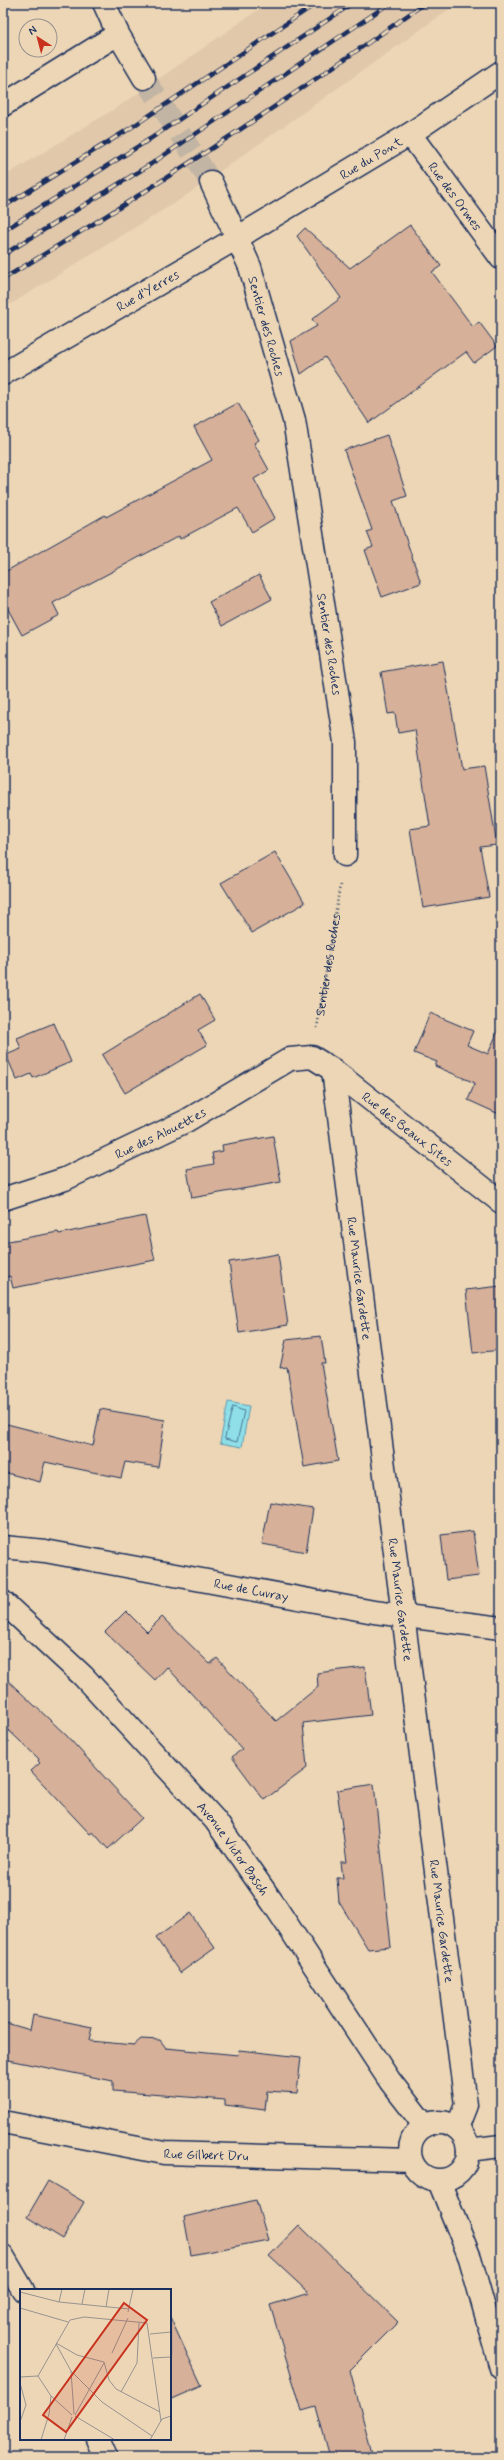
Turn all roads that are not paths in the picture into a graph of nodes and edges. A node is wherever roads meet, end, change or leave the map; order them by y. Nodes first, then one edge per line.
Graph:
1 (104, 3) edge
2 (118, 34) junction
3 (501, 72) edge
4 (144, 78) tunnel mouth
5 (3, 105) edge
6 (410, 134) junction
7 (211, 182) tunnel mouth
8 (237, 238) junction
9 (501, 258) edge
10 (3, 374) edge
11 (345, 855) road end
12 (312, 1057) joint
13 (333, 1070) junction
14 (3, 1199) edge
15 (501, 1202) edge
16 (3, 1547) edge
17 (3, 1602) edge
18 (404, 1617) junction
19 (501, 1628) edge
20 (3, 2122) edge
21 (424, 2126) junction
22 (457, 2128) junction
23 (501, 2146) edge
24 (468, 2150) junction
25 (411, 2160) junction
26 (439, 2180) junction
27 (3, 2256) edge
28 (22, 2289) edge
29 (501, 2368) edge
30 (97, 2440) edge
31 (105, 2457) edge

1 - 2 street
2 - 4 street
2 - 5 street
3 - 6 street, Rue du Pont
6 - 8 street, Rue du Pont
6 - 9 street, Rue des Ormes
7 - 8 street
8 - 10 street, Rue d'Yerres
8 - 11 street, Sentier des Roches
12 - 13 street, Rue des Beaux Sites
12 - 14 street, Rue des Alouettes
13 - 15 street, Rue des Beaux Sites
13 - 18 street, Rue Maurice Gardette
16 - 18 street, Rue de Cuvray
17 - 21 street, Avenue Victor Basch
18 - 19 street, Rue de Cuvray
18 - 22 street, Rue Maurice Gardette
20 - 25 street, Rue Gilbert Dru
21 - 22 street
21 - 25 street
22 - 24 street
23 - 24 street
24 - 26 street
25 - 26 street
26 - 29 street
27 - 28 street
30 - 31 street

